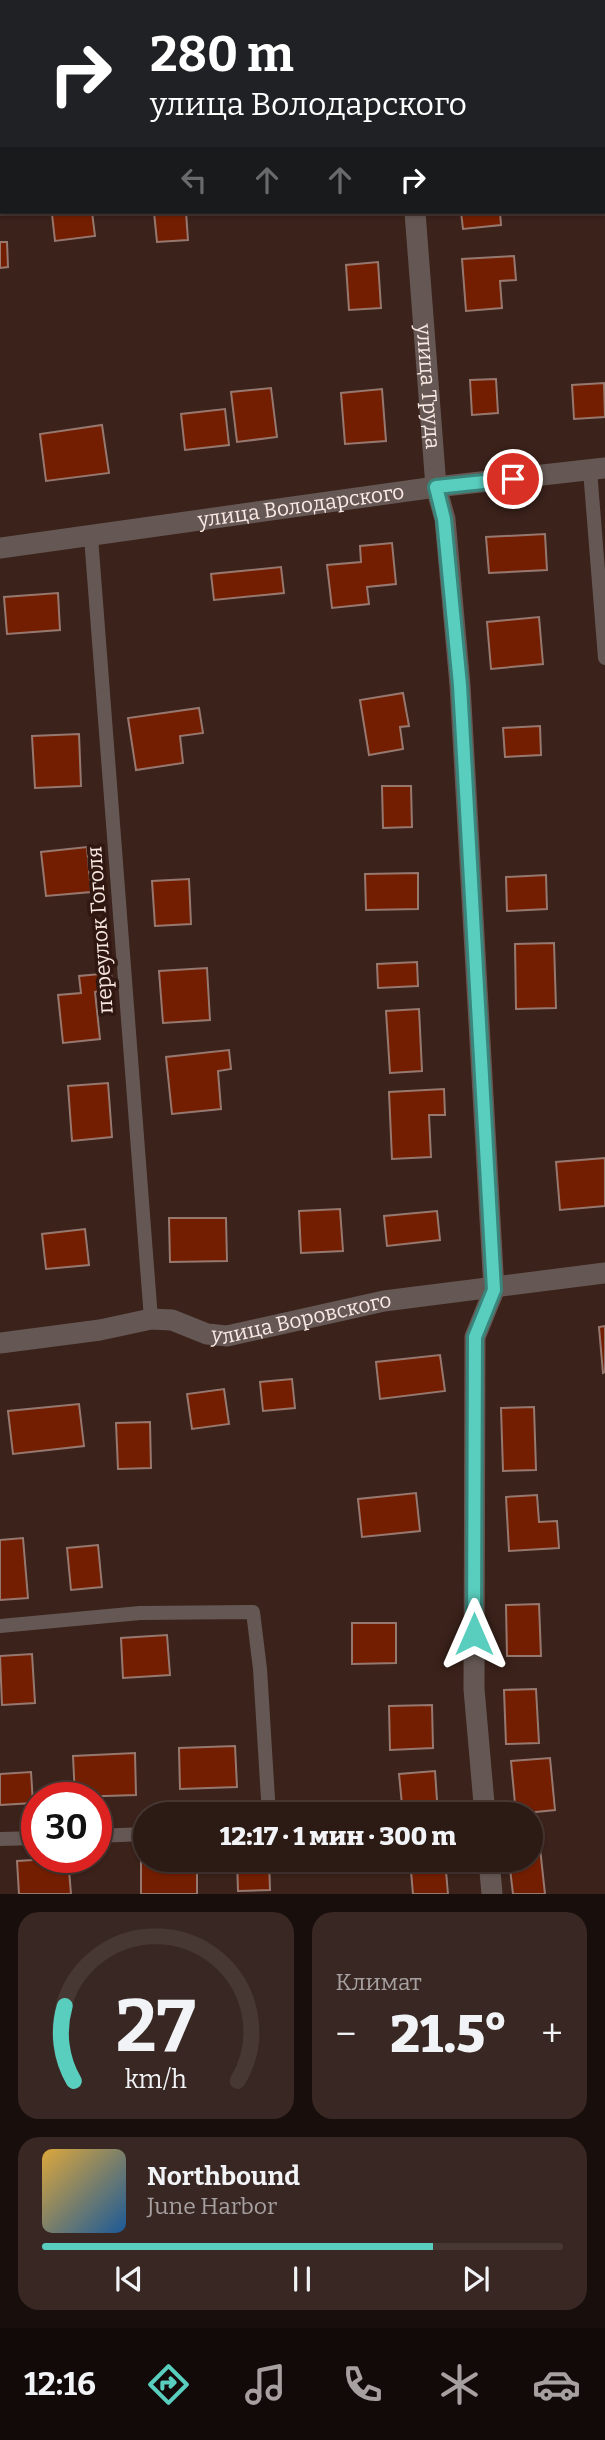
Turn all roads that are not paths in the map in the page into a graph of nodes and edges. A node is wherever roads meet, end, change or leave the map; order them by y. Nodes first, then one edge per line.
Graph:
1 (415, 214) edge
2 (598, 469) edge
3 (436, 487) junction
4 (91, 537) junction
5 (0, 548) edge
6 (605, 658) edge
7 (605, 1273) edge
8 (493, 1286) junction
9 (151, 1320) junction
10 (0, 1343) edge
11 (0, 1626) edge
12 (268, 1802) edge
13 (484, 1802) edge
14 (133, 1835) edge
15 (112, 1836) edge
16 (21, 1838) edge
17 (0, 1839) edge
18 (490, 1872) edge
19 (492, 1894) edge

1 - 3 street, улица Труда
2 - 3 street, улица Володарского
2 - 6 lane
3 - 4 street, улица Володарского
3 - 8 street, улица Труда
4 - 5 street, улица Володарского
4 - 9 lane, переулок Гоголя
7 - 8 street, улица Воровского
8 - 9 street, улица Воровского
8 - 13 street, улица Труда
9 - 10 street, улица Воровского
11 - 12 lane
14 - 15 lane
16 - 17 lane
18 - 19 street

